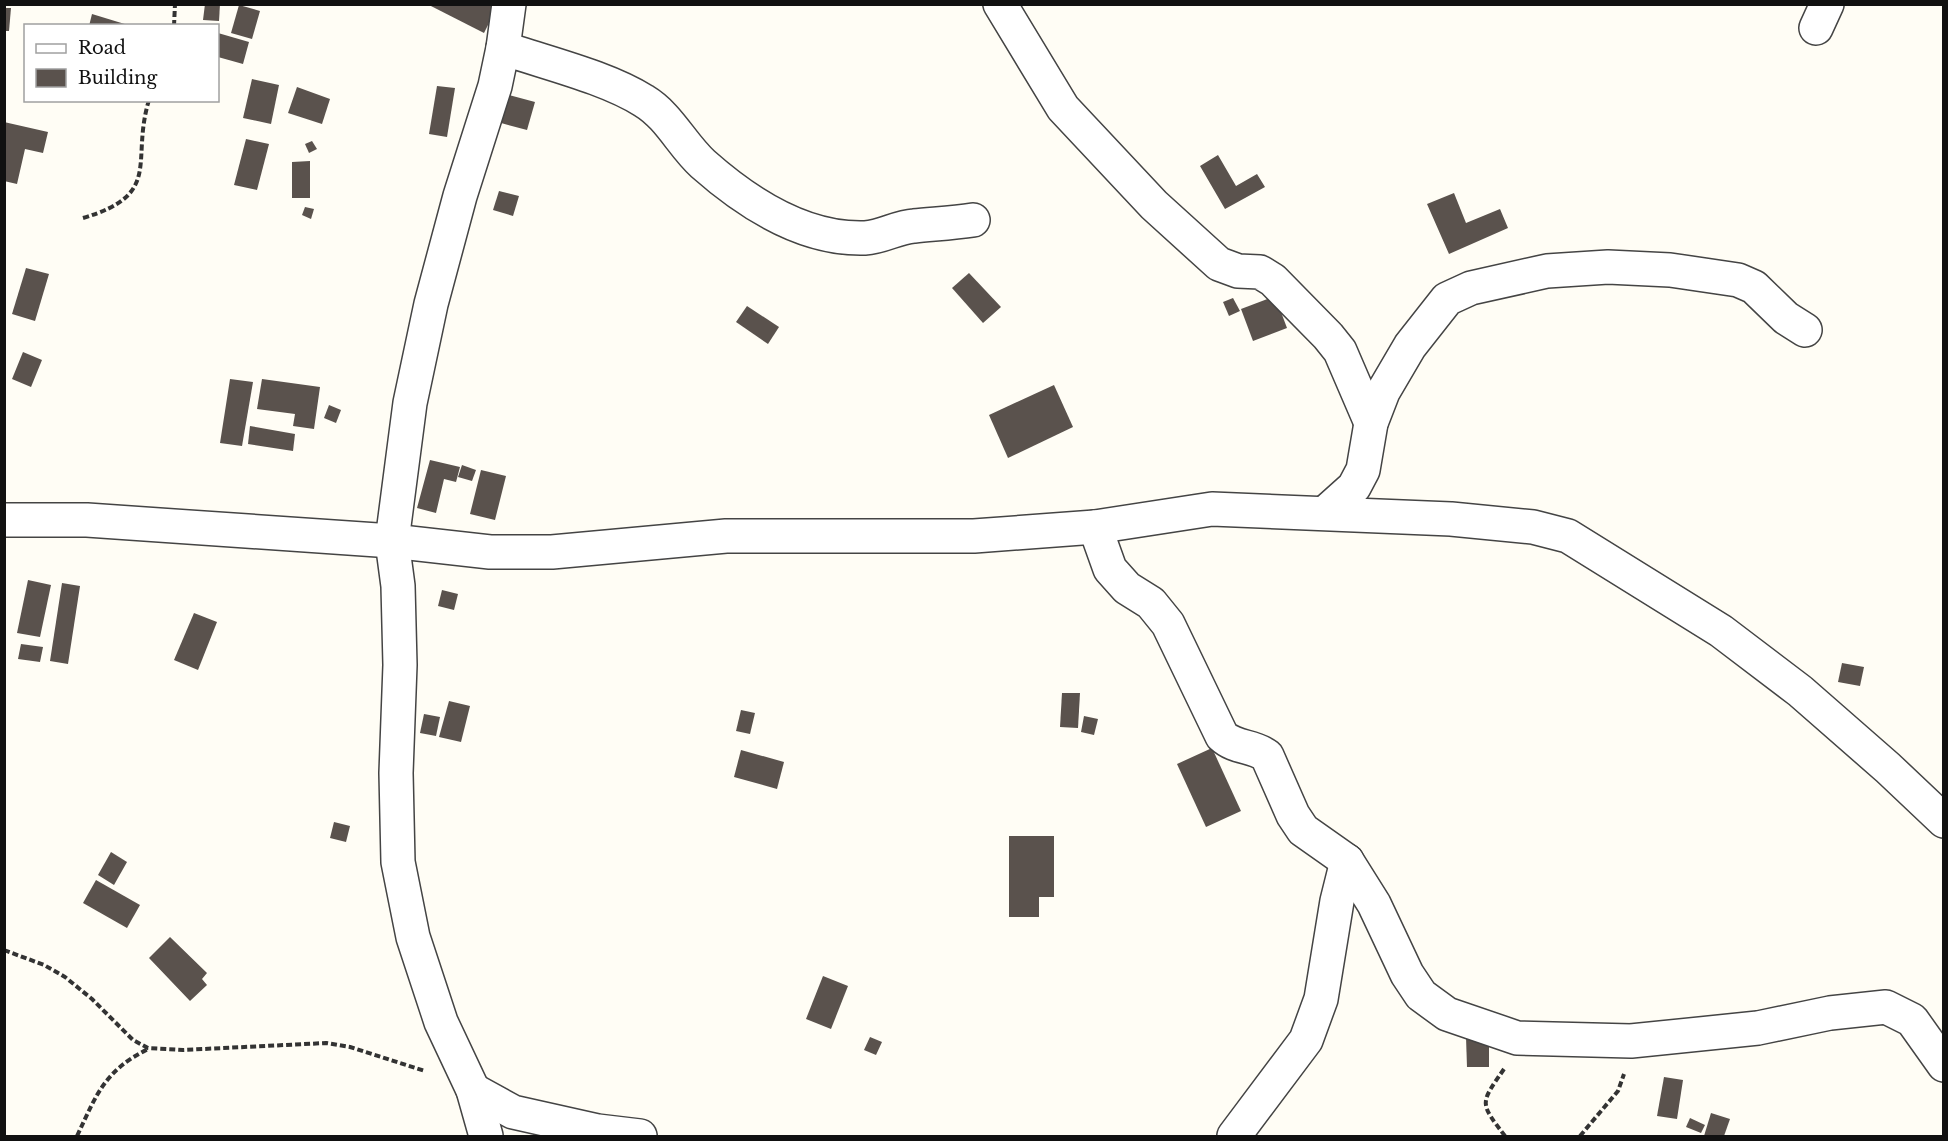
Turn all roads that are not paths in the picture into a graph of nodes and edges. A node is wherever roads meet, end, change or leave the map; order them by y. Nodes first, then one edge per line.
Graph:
1 (509, 4) edge
2 (1000, 4) edge
3 (503, 48) junction
4 (973, 220) dead end
5 (1805, 330) dead end
6 (1371, 423) junction
7 (1325, 513) junction
8 (4, 519) edge
9 (1095, 527) junction
10 (392, 541) junction
11 (1944, 821) edge
12 (1347, 861) junction
13 (1944, 1065) edge
14 (473, 1090) junction
15 (486, 1137) edge
16 (640, 1137) edge
17 (1234, 1137) edge

1 - 3 street
2 - 6 street
3 - 4 street
3 - 10 street
5 - 6 street
6 - 7 street
7 - 9 street
7 - 11 street
8 - 10 street
9 - 10 street
9 - 12 street
10 - 14 street
12 - 13 street
12 - 17 street
14 - 15 street
14 - 16 street

